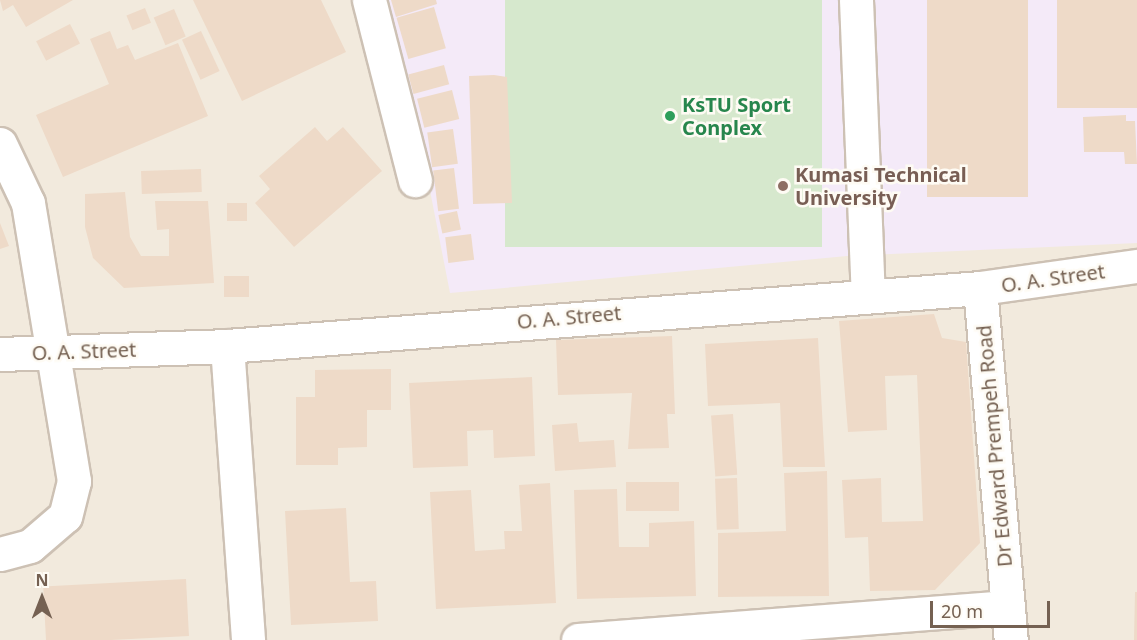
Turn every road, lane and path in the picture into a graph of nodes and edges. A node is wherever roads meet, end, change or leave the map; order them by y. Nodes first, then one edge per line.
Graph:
1 (369, 0) edge
2 (856, 0) edge
3 (0, 144) edge
4 (415, 180) dead end
5 (1137, 266) edge
6 (980, 288) junction
7 (868, 296) junction
8 (227, 346) junction
9 (50, 351) junction
10 (0, 354) edge
11 (0, 554) edge
12 (1008, 608) junction
13 (248, 640) edge
14 (578, 640) edge
15 (1011, 640) edge

1 - 4 street
2 - 7 street
3 - 9 street
5 - 6 street, O. A. Street
6 - 7 street, O. A. Street
6 - 12 street, Dr Edward Prempeh Road
7 - 8 street, O. A. Street
8 - 9 street, O. A. Street
8 - 13 street
9 - 10 street, O. A. Street
9 - 11 street
12 - 14 street
12 - 15 street, Dr Edward Prempeh Road

